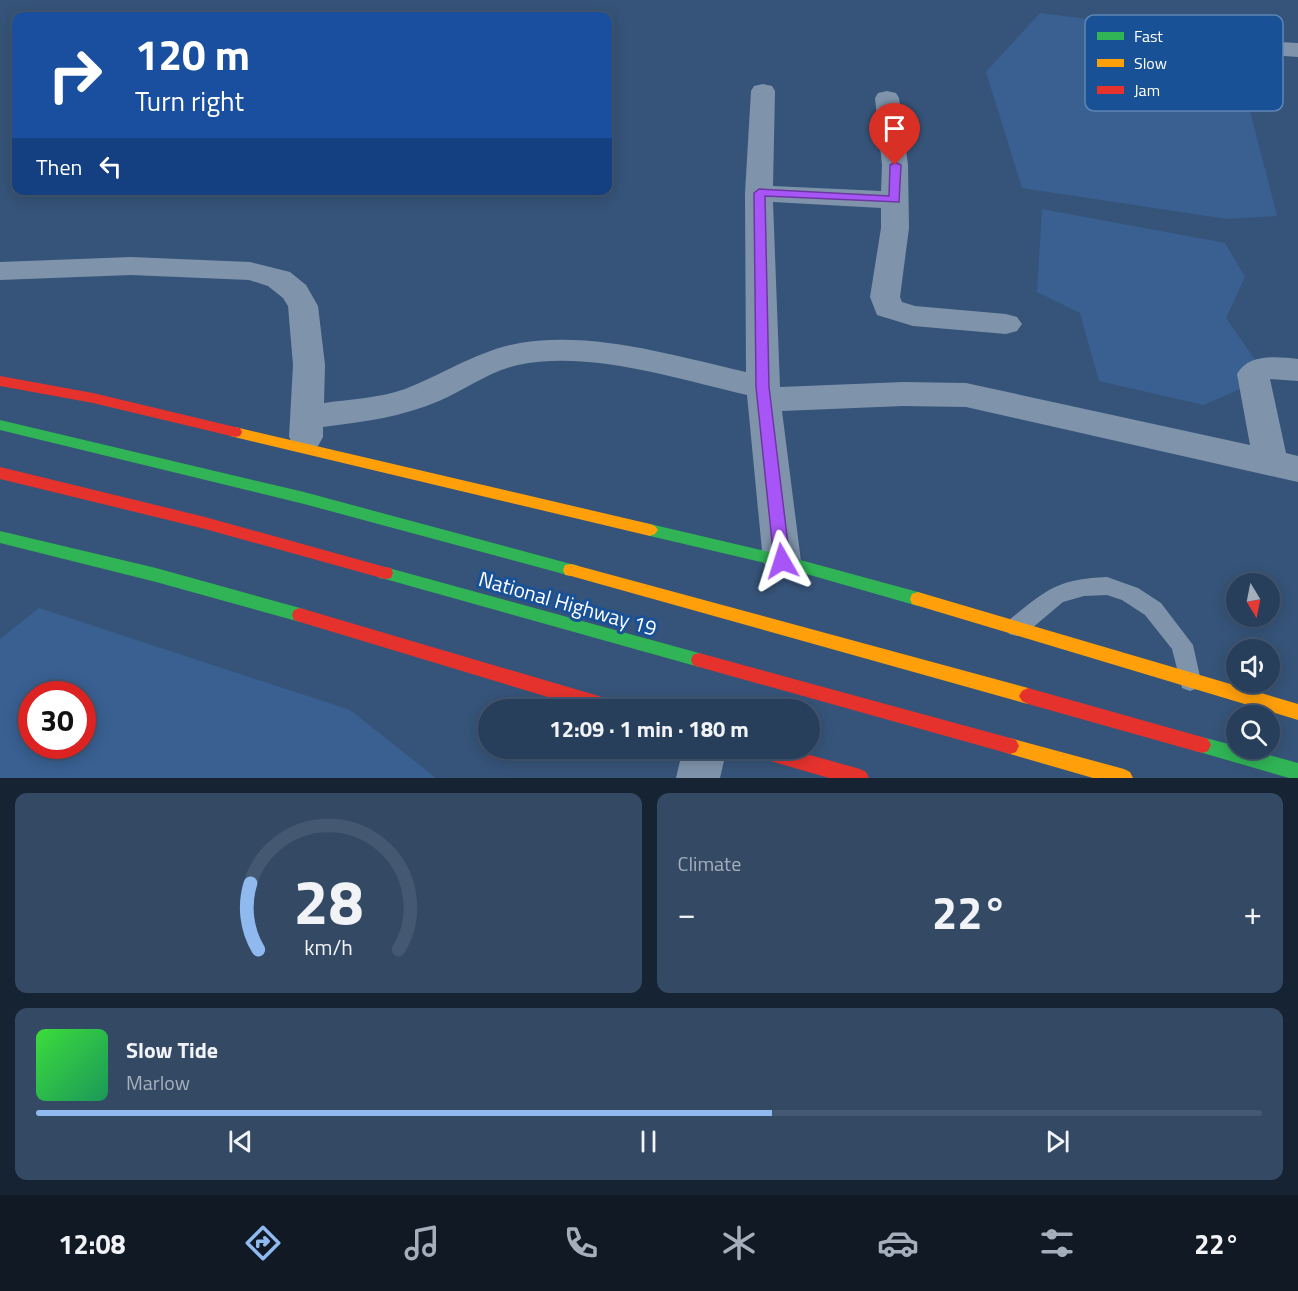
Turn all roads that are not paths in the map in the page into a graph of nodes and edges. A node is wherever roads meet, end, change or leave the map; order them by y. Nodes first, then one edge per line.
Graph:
1 (1283, 49) edge
2 (1298, 50) edge
3 (763, 91) dead end
4 (887, 98) dead end
5 (759, 193) junction
6 (895, 200) junction
7 (0, 271) edge
8 (1006, 324) dead end
9 (1298, 370) edge
10 (0, 381) edge
11 (763, 394) junction
12 (0, 425) edge
13 (306, 432) junction
14 (1284, 466) edge
15 (0, 473) edge
16 (0, 537) edge
17 (782, 561) junction
18 (1017, 627) junction
19 (1190, 681) junction
20 (582, 699) edge
21 (1298, 712) edge
22 (702, 759) edge
23 (792, 759) edge
24 (1298, 772) edge
25 (1118, 777) edge
26 (698, 778) edge
27 (860, 778) edge

1 - 2 street
3 - 5 street
4 - 6 street
5 - 6 street
5 - 11 street
6 - 8 street
7 - 13 street
9 - 14 street
10 - 13 main road
11 - 13 street
11 - 14 street
11 - 17 street
12 - 24 main road
13 - 17 main road
15 - 25 main road, National Highway 19
16 - 20 main road
17 - 18 main road
18 - 19 main road
18 - 19 lane
19 - 21 main road
22 - 26 street
23 - 27 main road

